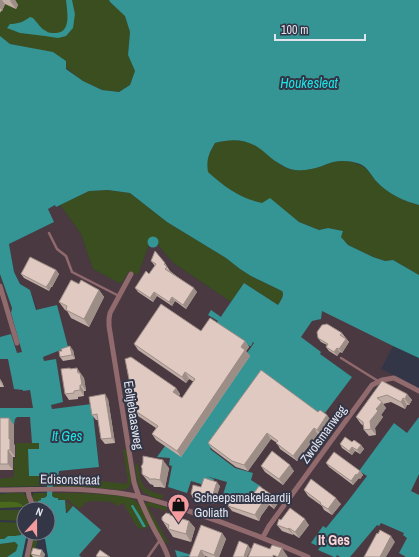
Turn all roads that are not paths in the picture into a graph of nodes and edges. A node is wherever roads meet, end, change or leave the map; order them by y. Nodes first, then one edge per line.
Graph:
1 (49, 233) dead end
2 (131, 274) dead end
3 (0, 286) edge
4 (1, 296) edge
5 (119, 296) junction
6 (17, 343) dead end
7 (341, 358) dead end
8 (378, 382) junction
9 (419, 390) edge
10 (0, 490) edge
11 (28, 490) junction
12 (138, 496) junction
13 (31, 501) edge
14 (263, 538) junction
15 (160, 540) junction
16 (30, 541) edge
17 (27, 557) edge
18 (148, 557) edge
19 (168, 557) edge
20 (308, 557) edge

1 - 5 lane
2 - 5 street, Eeltjebaasweg
3 - 4 street
4 - 6 street
5 - 12 street, Eeltjebaasweg
7 - 8 lane
8 - 9 street
8 - 14 street, Zwolsmanweg
10 - 11 street, Edisonstraat
11 - 12 street, Edisonstraat
11 - 13 street
12 - 14 street, Edisonstraat
12 - 15 street, Eeltjebaasweg
14 - 20 street, Edisonstraat
15 - 18 lane
15 - 19 street, Eeltjebaasweg
16 - 17 street

